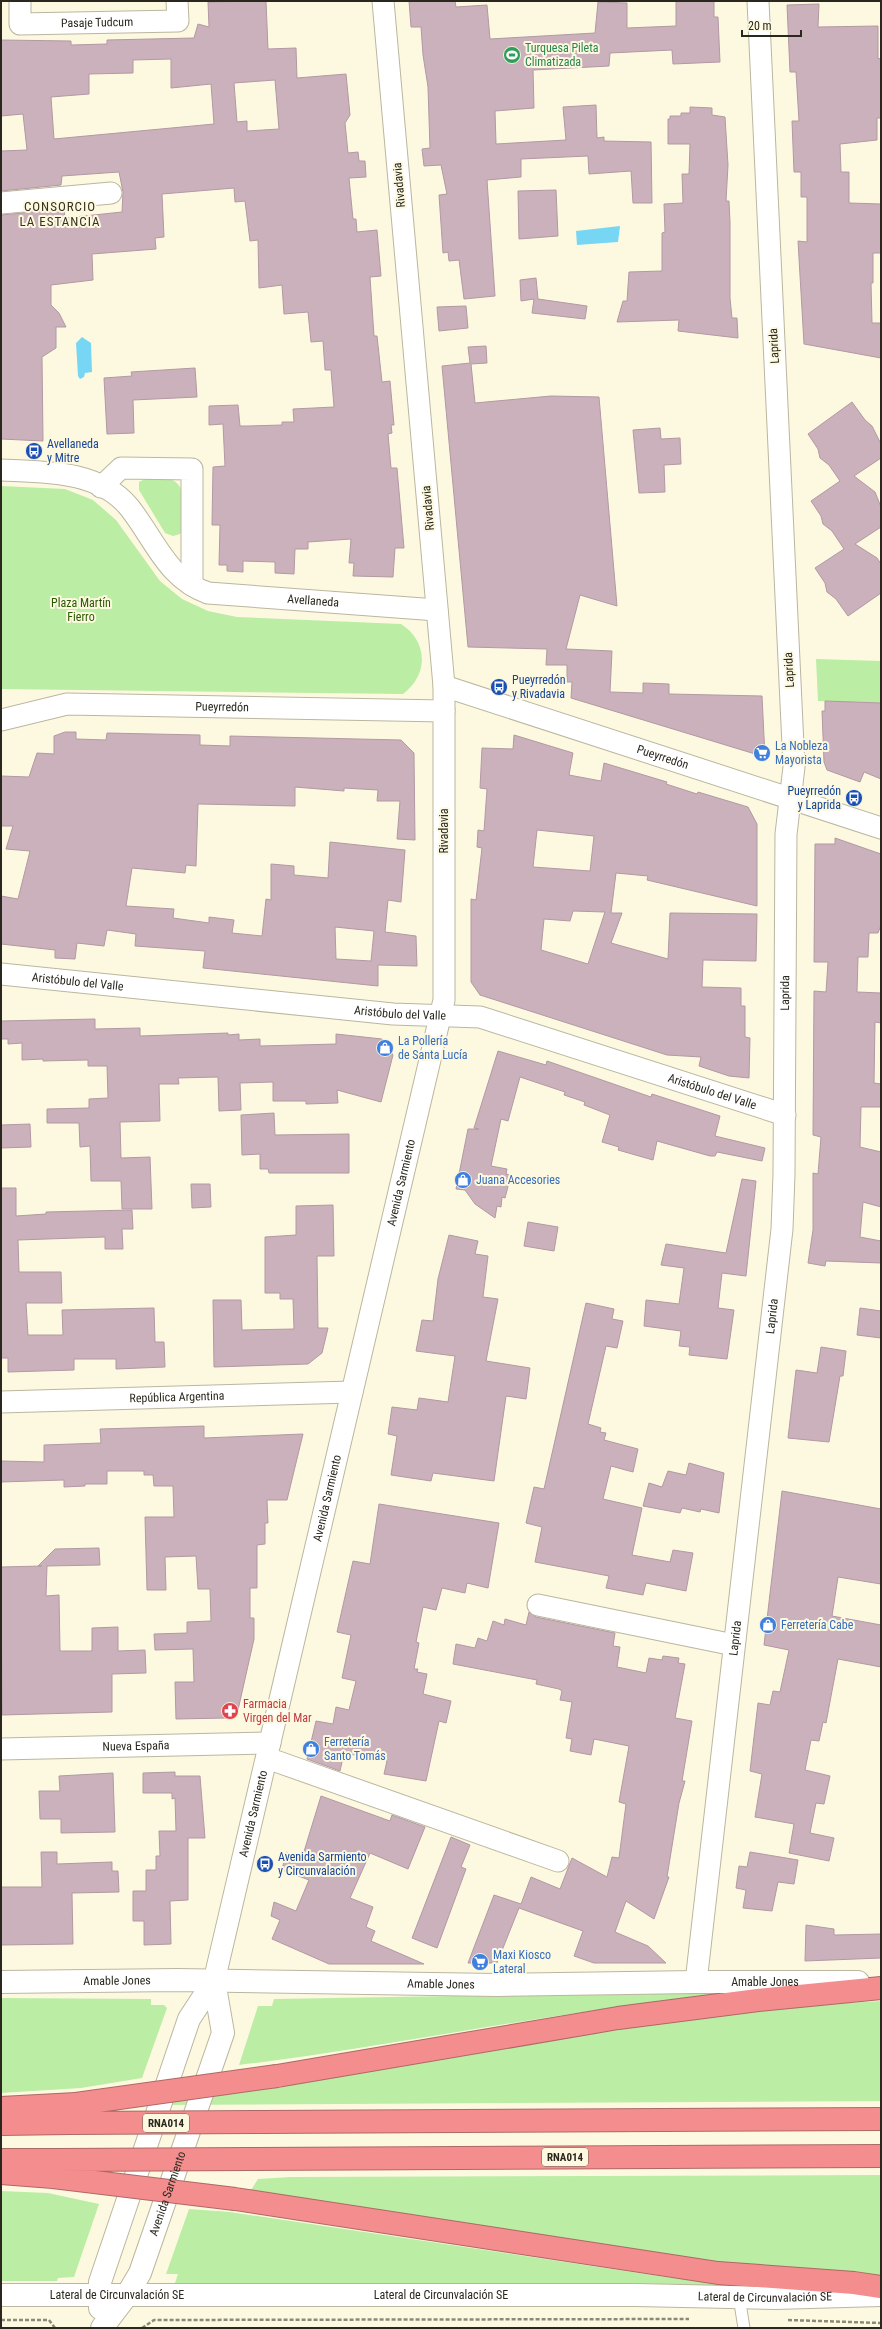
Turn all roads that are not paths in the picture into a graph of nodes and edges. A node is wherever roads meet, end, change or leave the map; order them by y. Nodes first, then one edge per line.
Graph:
1 (20, 1) edge
2 (177, 1) edge
3 (383, 1) edge
4 (758, 1) edge
5 (111, 193) dead end
6 (1, 202) edge
7 (1, 470) edge
8 (100, 486) junction
9 (192, 585) junction
10 (437, 610) junction
11 (444, 686) junction
12 (444, 711) junction
13 (1, 720) edge
14 (790, 798) junction
15 (881, 828) edge
16 (1, 974) edge
17 (440, 1016) junction
18 (785, 1115) junction
19 (352, 1392) junction
20 (1, 1402) edge
21 (538, 1605) dead end
22 (734, 1645) junction
23 (1, 1749) edge
24 (268, 1750) junction
25 (558, 1861) dead end
26 (214, 1981) junction
27 (1, 1982) edge
28 (696, 1982) junction
29 (881, 1982) edge
30 (881, 1988) edge
31 (1, 2108) edge
32 (73, 2114) junction
33 (881, 2119) edge
34 (1, 2124) edge
35 (881, 2156) edge
36 (1, 2160) edge
37 (55, 2169) junction
38 (1, 2173) edge
39 (881, 2287) edge
40 (1, 2295) edge
41 (99, 2295) junction
42 (127, 2295) junction
43 (881, 2295) edge
44 (739, 2297) junction
45 (102, 2328) edge
46 (744, 2328) edge

1 - 2 street, Pasaje Tudcum
3 - 10 street, Rivadavia
4 - 14 street, Laprida
5 - 6 street
7 - 8 street, Avellaneda
8 - 9 street, Avellaneda
8 - 9 street
9 - 10 street, Avellaneda
10 - 11 street, Rivadavia
11 - 12 street, Rivadavia
11 - 14 street, Pueyrredón
12 - 13 street, Pueyrredón
12 - 17 street, Rivadavia
14 - 15 street, Pueyrredón
14 - 18 street, Laprida
16 - 17 street, Aristóbulo del Valle
17 - 18 street, Aristóbulo del Valle
17 - 19 street, Avenida Sarmiento
18 - 22 street, Laprida
19 - 20 street, República Argentina
19 - 24 street, Avenida Sarmiento
21 - 22 street
22 - 28 street, Laprida
23 - 24 street, Nueva España
24 - 25 street
24 - 26 street, Avenida Sarmiento
26 - 27 street, Amable Jones
26 - 28 street, Amable Jones
26 - 41 street, Avenida Sarmiento
26 - 42 street, Avenida Sarmiento
28 - 29 street, Amable Jones
30 - 32 highway, bridge
31 - 32 highway
32 - 33 highway, RNA014, bridge
32 - 34 highway, RNA014
35 - 37 highway, RNA014, bridge
36 - 37 highway, RNA014
37 - 38 highway
37 - 39 highway, bridge
40 - 41 street, Lateral de Circunvalación SE
41 - 42 street, Lateral de Circunvalación SE
41 - 45 street, Avenida Sarmiento
42 - 44 street, Lateral de Circunvalación SE
42 - 45 street, Avenida Sarmiento
43 - 44 street, Lateral de Circunvalación SE
44 - 46 lane

